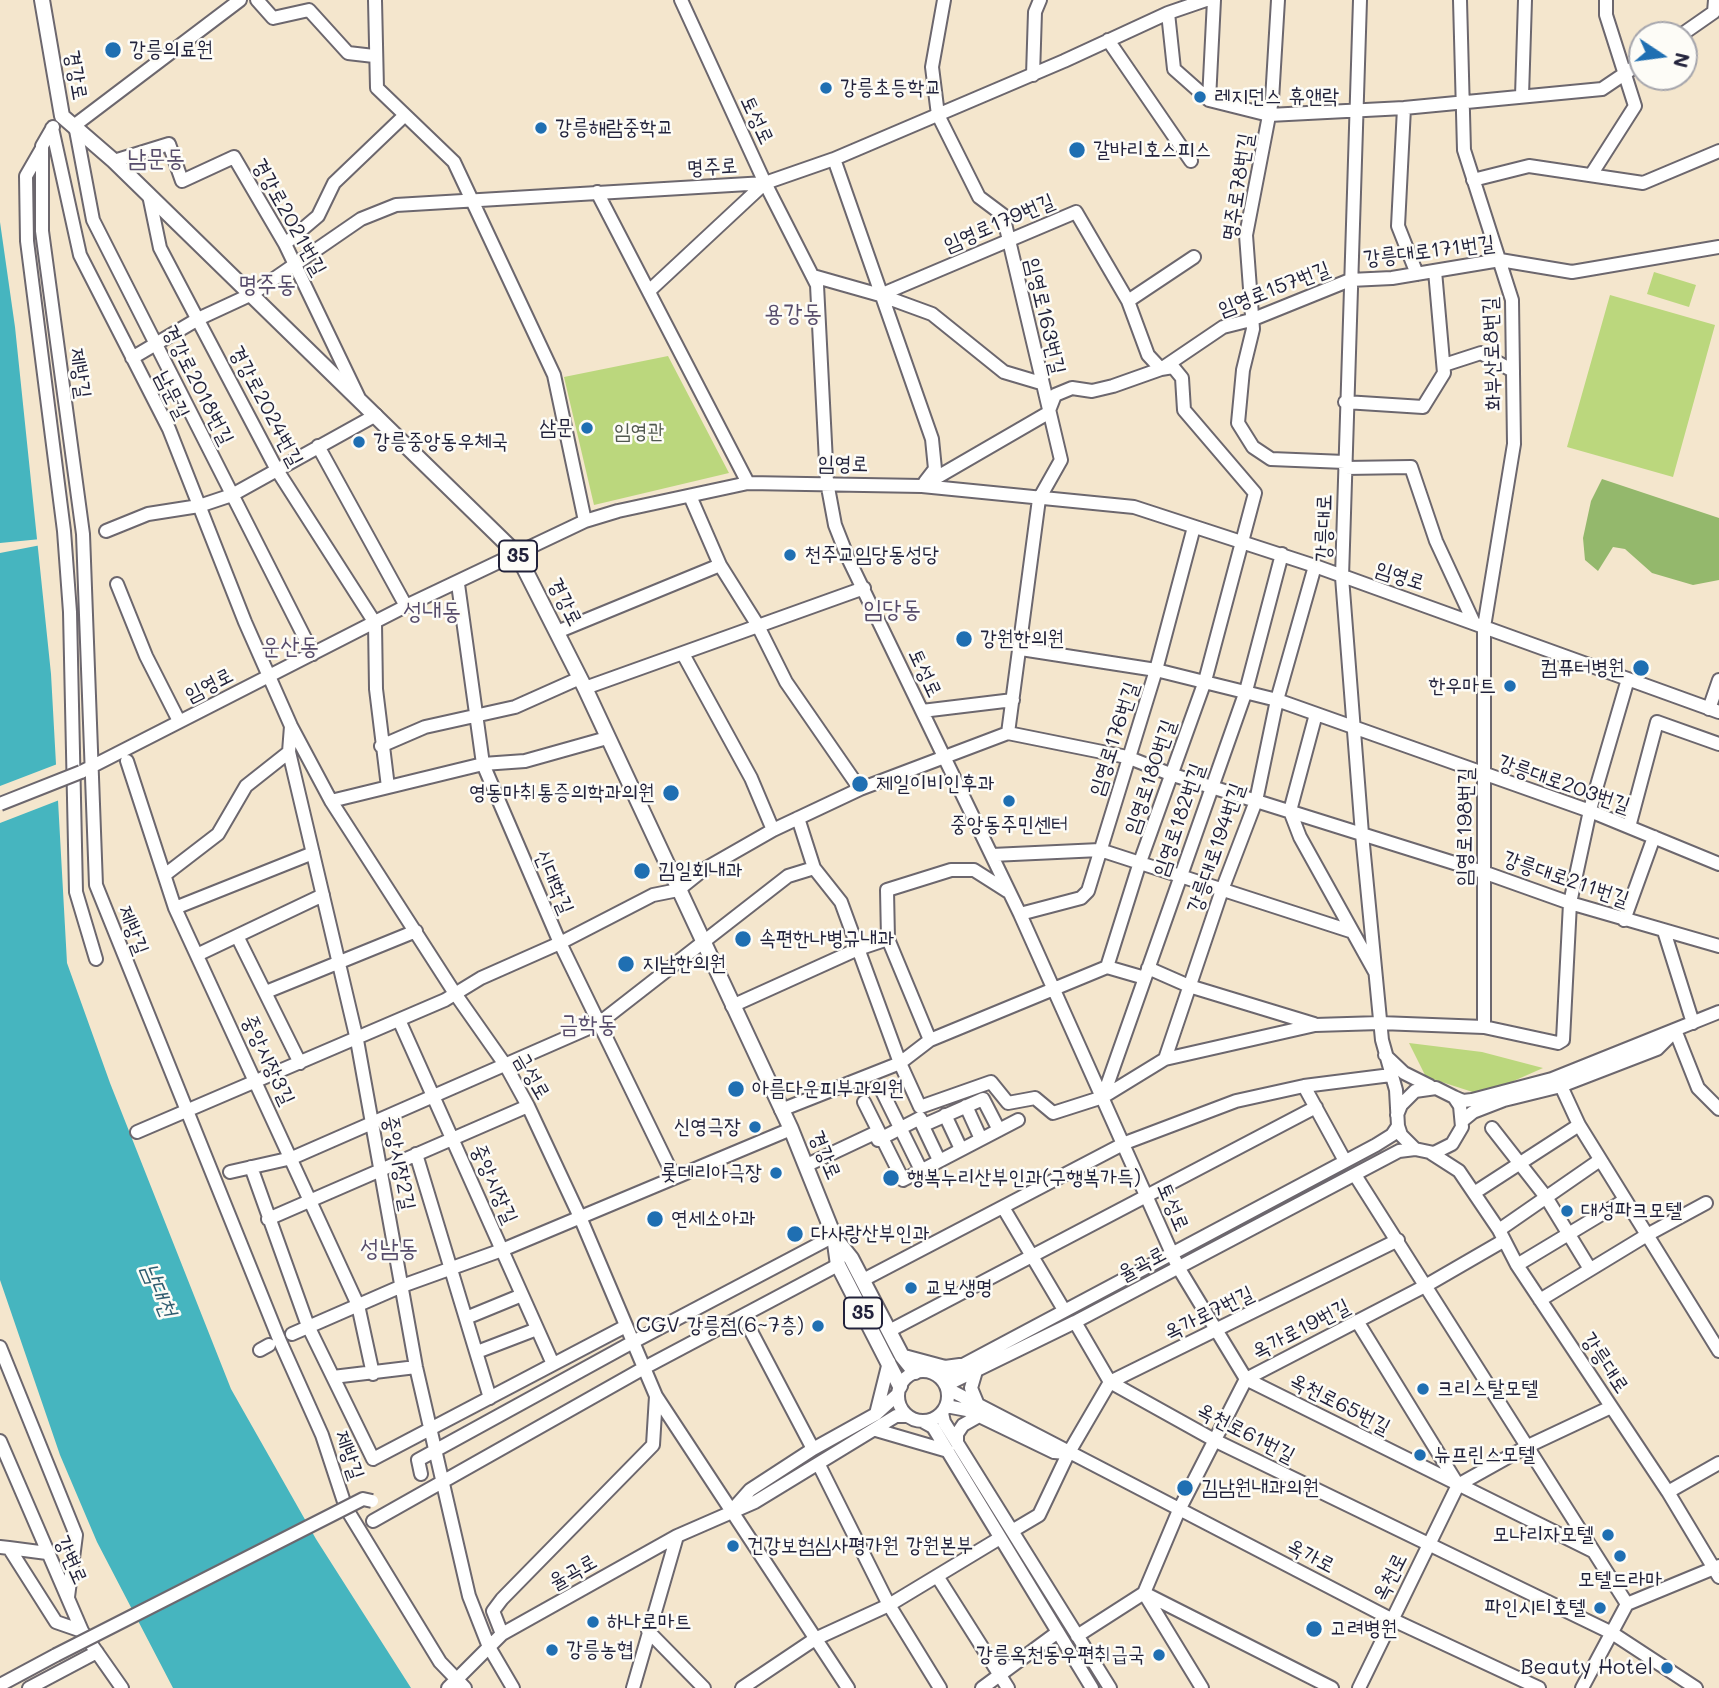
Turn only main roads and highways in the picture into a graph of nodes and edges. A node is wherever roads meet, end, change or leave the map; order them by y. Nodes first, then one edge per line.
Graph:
1 (42, 0) edge
2 (834, 1237) junction
3 (896, 1359) junction
4 (960, 1366) road end
5 (915, 1372) road end
6 (899, 1390) road end

1 - 2 main road, 경강로 / 35
2 - 3 main road, 경강로 / 35
2 - 3 main road, 경강로 / 35
3 - 4 main road
3 - 5 main road, 경강로 / 35
3 - 6 main road, 경강로 / 35

